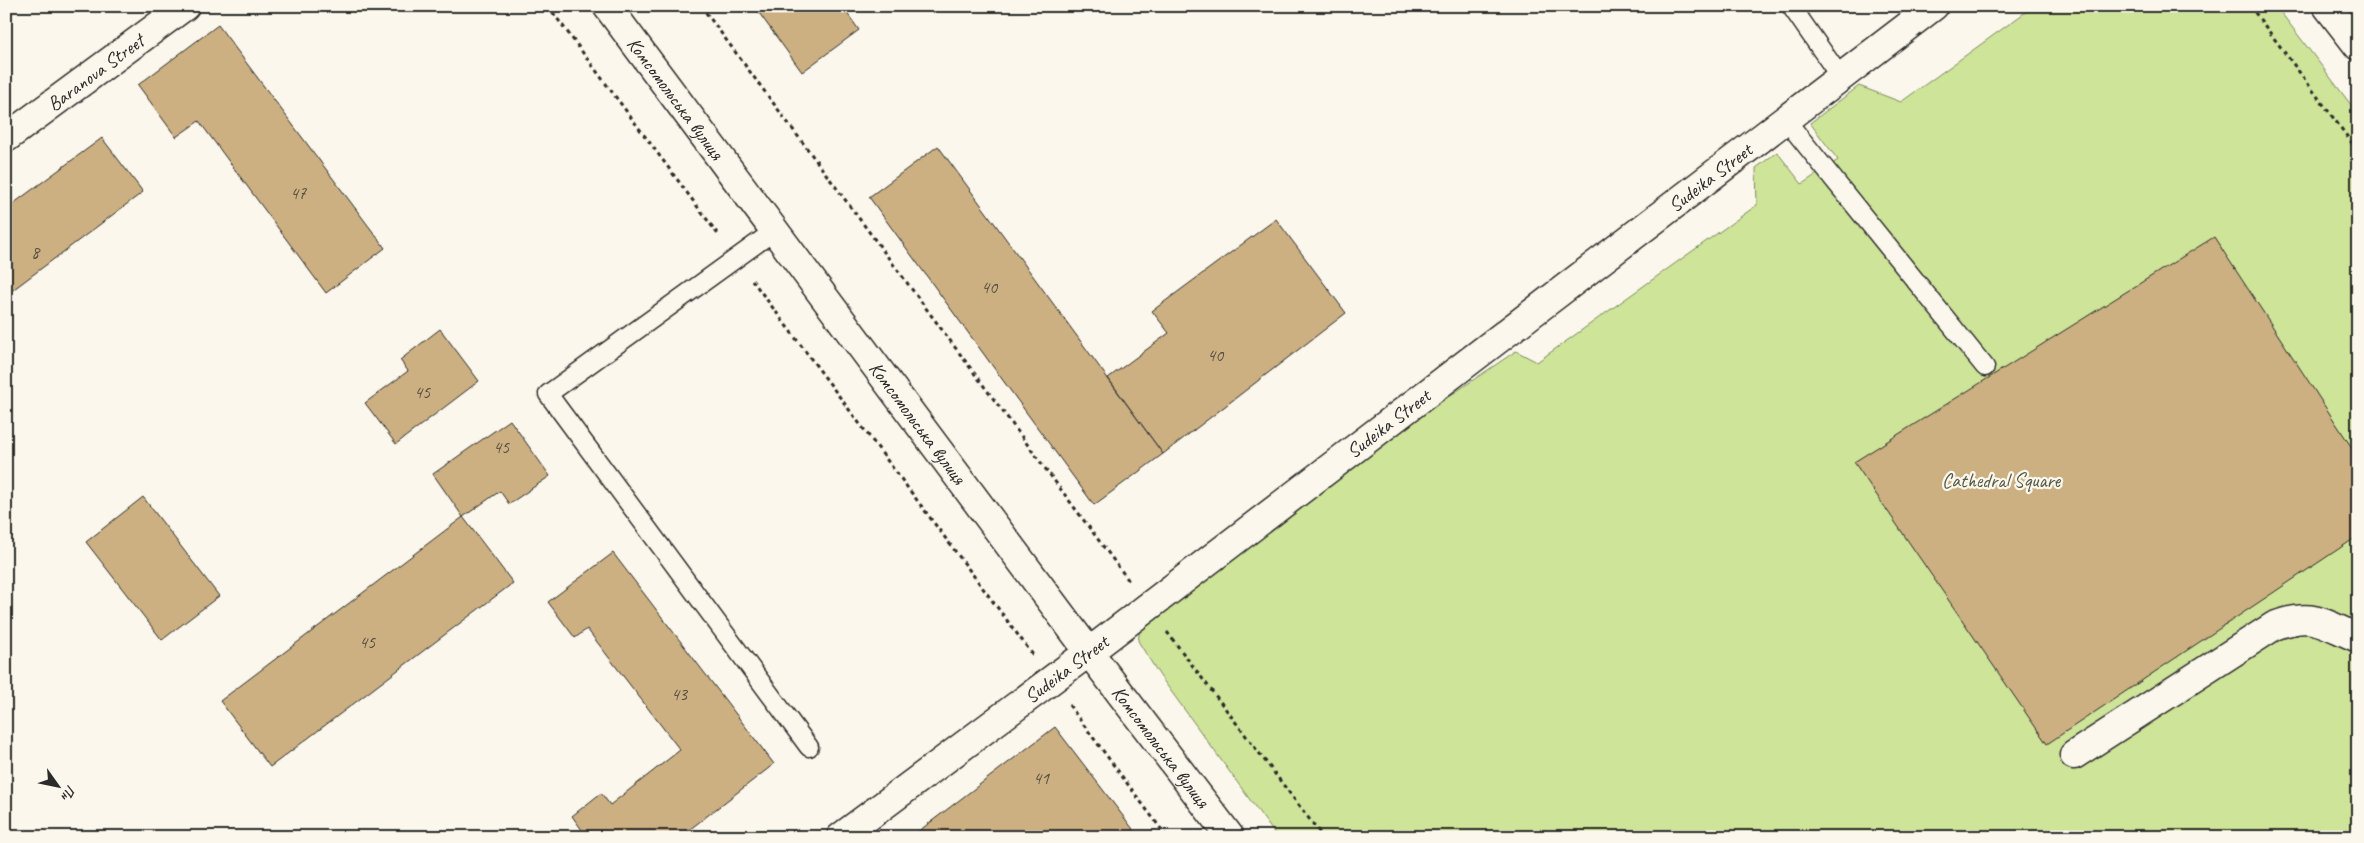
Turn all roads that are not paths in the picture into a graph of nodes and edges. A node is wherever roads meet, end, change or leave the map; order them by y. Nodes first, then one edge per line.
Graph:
1 (185, 6) edge
2 (607, 6) edge
3 (1791, 6) edge
4 (1934, 6) edge
5 (2327, 6) edge
6 (2358, 46) edge
7 (1841, 78) junction
8 (1785, 119) junction
9 (6, 138) edge
10 (774, 231) junction
11 (1985, 367) dead end
12 (2358, 638) edge
13 (1090, 652) junction
14 (809, 748) dead end
15 (2074, 755) dead end
16 (842, 837) edge
17 (1230, 837) edge

1 - 9 street, Baranova Street
2 - 10 street, Комсомольська вулиця
3 - 7 lane
4 - 7 street, Sudeika Street
5 - 6 street
7 - 8 street, Sudeika Street
8 - 11 lane
8 - 13 street, Sudeika Street
10 - 13 street, Комсомольська вулиця
10 - 14 lane
12 - 15 street
13 - 16 street, Sudeika Street
13 - 17 street, Комсомольська вулиця

